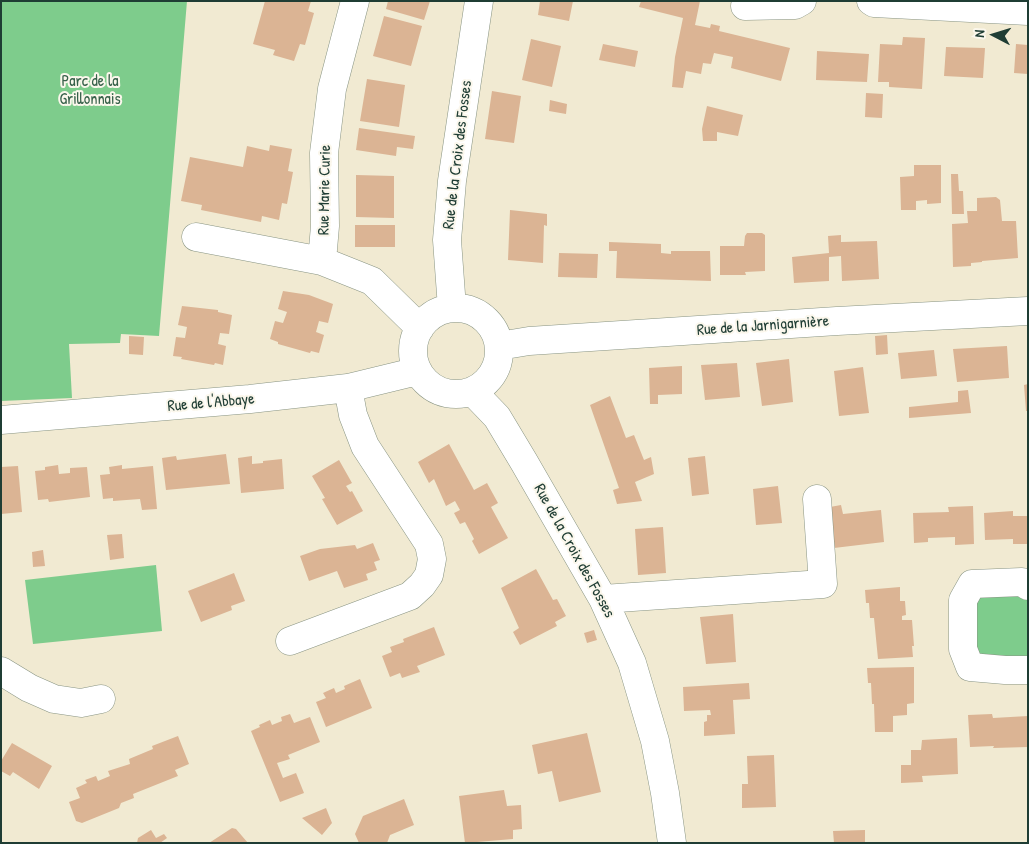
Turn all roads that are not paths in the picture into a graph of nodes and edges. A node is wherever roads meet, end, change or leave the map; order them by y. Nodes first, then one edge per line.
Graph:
1 (355, 1) edge
2 (479, 1) edge
3 (802, 1) edge
4 (871, 1) edge
5 (745, 6) dead end
6 (1028, 11) edge
7 (196, 237) dead end
8 (322, 261) junction
9 (452, 308) junction
10 (1028, 311) edge
11 (420, 328) junction
12 (499, 346) junction
13 (418, 371) junction
14 (348, 388) junction
15 (472, 391) junction
16 (1, 420) edge
17 (817, 499) dead end
18 (1028, 586) edge
19 (603, 598) junction
20 (290, 641) dead end
21 (1028, 670) edge
22 (1, 671) edge
23 (101, 699) dead end
24 (672, 843) edge

1 - 8 street, Rue Marie Curie
2 - 9 street, Rue de la Croix des Fosses
3 - 5 street
4 - 6 street
7 - 8 street
8 - 11 street
9 - 11 street
9 - 12 street
10 - 12 street, Rue de la Jarnigarnière
11 - 13 street
12 - 15 street
13 - 14 street, Rue de l'Abbaye
13 - 15 street
14 - 16 street, Rue de l'Abbaye
14 - 20 street
15 - 19 street, Rue de la Croix des Fosses
17 - 19 street
18 - 21 street
19 - 24 street, Rue de la Croix des Fosses
22 - 23 street

